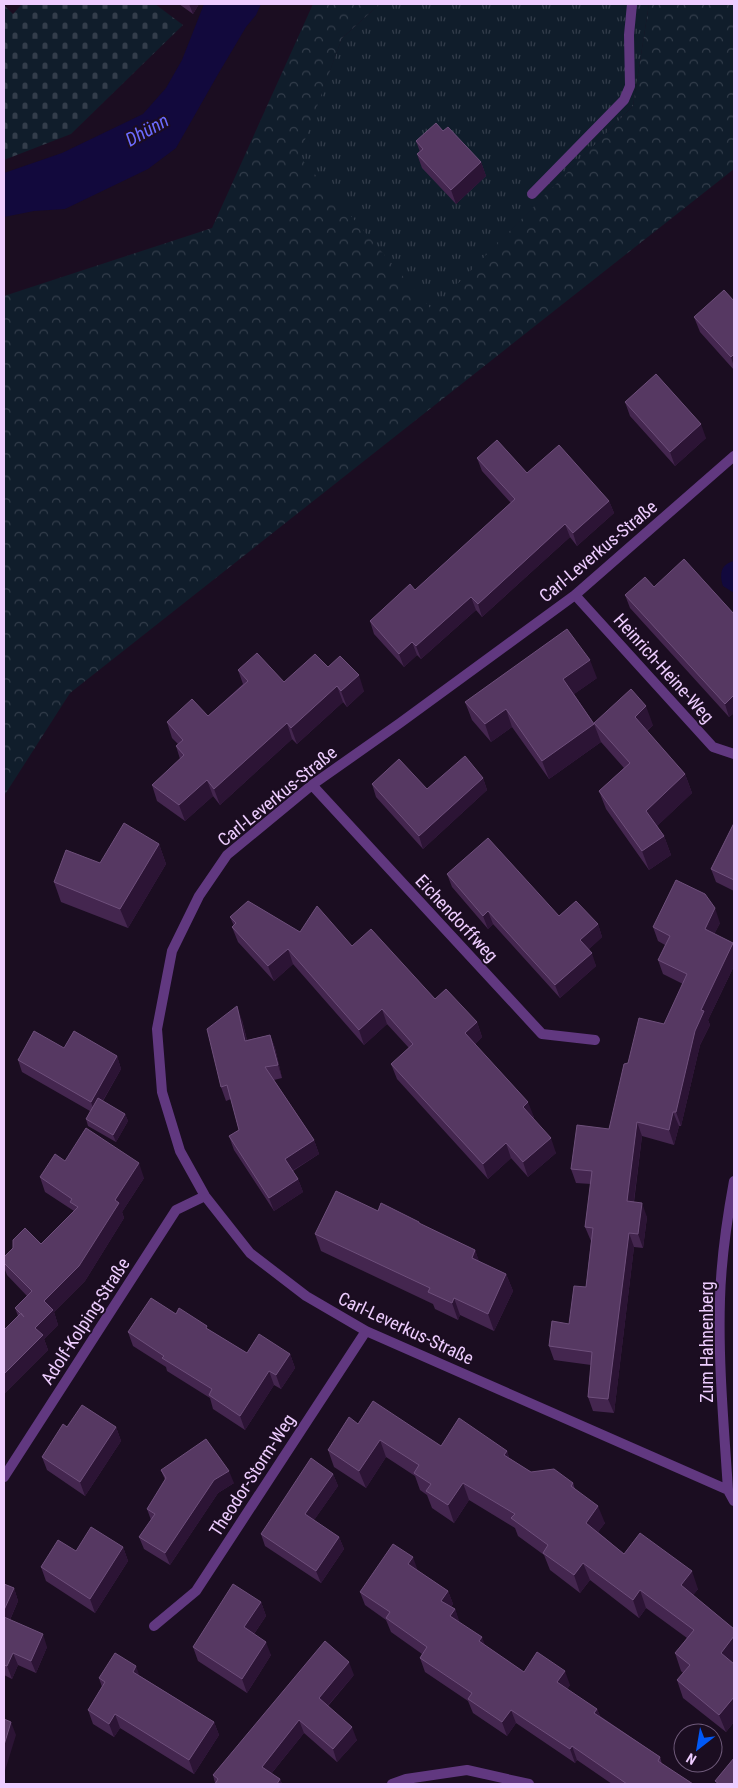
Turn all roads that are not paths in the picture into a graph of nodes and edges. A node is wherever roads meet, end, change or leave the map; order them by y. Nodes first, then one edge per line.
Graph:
1 (632, 4) edge
2 (532, 194) dead end
3 (734, 456) edge
4 (575, 595) junction
5 (734, 754) edge
6 (312, 785) junction
7 (595, 1040) dead end
8 (734, 1182) edge
9 (205, 1196) junction
10 (366, 1331) junction
11 (4, 1476) edge
12 (728, 1490) junction
13 (734, 1501) edge
14 (154, 1626) dead end
15 (392, 1784) edge
16 (529, 1784) edge

1 - 2 street
3 - 4 street, Carl-Leverkus-Straße
4 - 5 street, Heinrich-Heine-Weg
4 - 6 street, Carl-Leverkus-Straße
6 - 7 street, Eichendorffweg
6 - 9 street, Carl-Leverkus-Straße
8 - 12 street, Zum Hahnenberg
9 - 10 street, Carl-Leverkus-Straße
9 - 11 street, Adolf-Kolping-Straße
10 - 12 street, Carl-Leverkus-Straße
10 - 14 street, Theodor-Storm-Weg
12 - 13 street, Zum Hahnenberg
15 - 16 street

